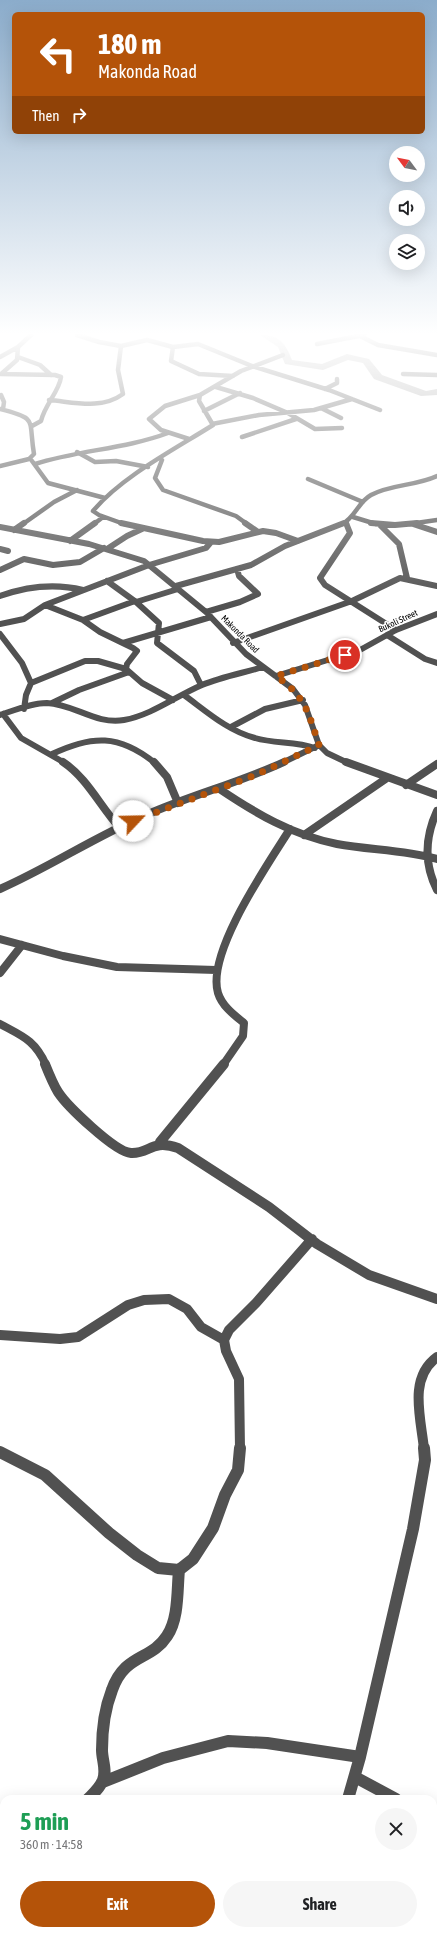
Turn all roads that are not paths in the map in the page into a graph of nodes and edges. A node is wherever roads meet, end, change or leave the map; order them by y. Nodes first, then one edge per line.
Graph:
1 (152, 425) edge
2 (210, 425) edge
3 (277, 425) edge
4 (308, 425) edge
5 (32, 426) edge
6 (342, 428) dead end
7 (168, 433) junction
8 (242, 437) dead end
9 (189, 439) junction
10 (76, 452) junction
11 (162, 457) junction
12 (29, 459) junction
13 (35, 464) junction
14 (1, 466) edge
15 (148, 467) junction
16 (437, 476) edge
17 (308, 479) dead end
18 (77, 490) junction
19 (105, 498) junction
20 (363, 502) junction
21 (103, 517) junction
22 (353, 517) junction
23 (437, 520) edge
24 (346, 522) junction
25 (411, 524) junction
26 (380, 525) junction
27 (0, 527) edge
28 (144, 528) junction
29 (11, 530) junction
30 (0, 531) edge
31 (258, 532) junction
32 (437, 532) edge
33 (70, 541) junction
34 (298, 541) junction
35 (211, 542) junction
36 (105, 548) junction
37 (0, 549) edge
38 (8, 551) dead end
39 (149, 565) junction
40 (237, 569) junction
41 (0, 570) edge
42 (407, 578) junction
43 (107, 581) junction
44 (437, 586) edge
45 (177, 587) junction
46 (83, 590) junction
47 (0, 596) edge
48 (136, 601) junction
49 (352, 601) junction
50 (45, 606) junction
51 (206, 612) junction
52 (437, 614) edge
53 (210, 617) junction
54 (83, 620) junction
55 (0, 624) edge
56 (396, 630) junction
57 (159, 631) junction
58 (0, 634) edge
59 (387, 635) junction
60 (234, 642) junction
61 (122, 643) junction
62 (437, 663) edge
63 (263, 667) junction
64 (127, 671) junction
65 (276, 676) junction
66 (31, 683) junction
67 (201, 685) junction
68 (184, 695) junction
69 (174, 700) junction
70 (303, 700) junction
71 (52, 703) junction
72 (24, 709) junction
73 (1, 714) edge
74 (231, 727) junction
75 (317, 746) junction
76 (52, 754) junction
77 (437, 764) edge
78 (387, 778) junction
79 (406, 785) junction
80 (218, 788) junction
81 (437, 795) edge
82 (178, 803) junction
83 (437, 811) edge
84 (119, 827) junction
85 (290, 829) junction
86 (304, 836) junction
87 (426, 856) junction
88 (437, 859) edge
89 (0, 889) edge
90 (437, 890) edge
91 (0, 939) edge
92 (22, 945) junction
93 (216, 970) junction
94 (0, 973) edge
95 (0, 1024) edge
96 (160, 1142) junction
97 (312, 1239) junction
98 (437, 1299) edge
99 (0, 1335) edge
100 (224, 1340) junction
101 (437, 1357) edge
102 (0, 1452) edge
103 (179, 1570) junction
104 (360, 1756) junction
105 (354, 1777) junction
106 (103, 1782) junction
107 (92, 1795) edge
108 (349, 1795) edge
109 (388, 1795) edge

1 - 7 street
2 - 9 street
3 - 8 street
4 - 6 street
5 - 12 street
7 - 9 street
7 - 10 street
9 - 11 street
10 - 13 street
10 - 15 street
11 - 15 street
11 - 31 street
12 - 13 street
12 - 14 street
13 - 18 street
15 - 19 street
16 - 20 street
17 - 20 street
18 - 19 street
18 - 29 street
19 - 21 street
20 - 22 street
21 - 28 street
21 - 33 street
22 - 24 street
22 - 26 street
23 - 25 street
24 - 34 street
24 - 49 street
25 - 26 street
25 - 32 street
26 - 42 street
27 - 29 street, Makonda Road
28 - 35 street
28 - 36 street
29 - 30 street
29 - 33 street, Makonda Road
31 - 34 street
31 - 35 street
33 - 36 street, Makonda Road
34 - 40 street
35 - 39 street
36 - 39 street, Makonda Road
36 - 41 street
37 - 38 street
39 - 43 street
39 - 45 street, Makonda Road
40 - 45 street
40 - 51 street
42 - 44 street
42 - 49 street
43 - 46 street
43 - 48 street
45 - 48 street
45 - 51 street, Makonda Road
46 - 47 street
46 - 50 street
48 - 54 street
48 - 57 street
49 - 56 street
49 - 60 street
50 - 54 street
50 - 55 street
51 - 53 street, Makonda Road
52 - 56 street, Bukoli Street
53 - 57 street
53 - 60 street, Makonda Road
54 - 61 street
56 - 59 street, Bukoli Street
57 - 61 street
57 - 67 street
58 - 66 street
59 - 62 street
59 - 65 street, Bukoli Street
60 - 63 street, Makonda Road
61 - 64 street
63 - 65 street, Makonda Road
63 - 67 street
64 - 66 street
64 - 69 street
64 - 71 street
65 - 70 street, Makonda Road
66 - 72 street
67 - 68 street
68 - 69 street
68 - 74 street
69 - 71 street
70 - 74 street
70 - 75 street, Makonda Road
71 - 72 street
72 - 73 street
73 - 76 street
74 - 75 street
75 - 78 street
75 - 80 street
76 - 82 street
76 - 84 street
77 - 79 street
78 - 79 street
78 - 86 street
79 - 81 street
80 - 82 street
80 - 85 street
82 - 84 street
83 - 87 street
84 - 89 street
85 - 86 street
85 - 93 street
86 - 87 street
87 - 88 street
87 - 90 street
91 - 92 street
92 - 93 street
92 - 94 street
93 - 96 street
95 - 96 street
96 - 97 street
97 - 98 street
97 - 100 street
99 - 100 street
100 - 103 street
101 - 104 street
102 - 103 street
103 - 106 street
104 - 105 street
104 - 106 street
105 - 108 street
105 - 109 street
106 - 107 street

